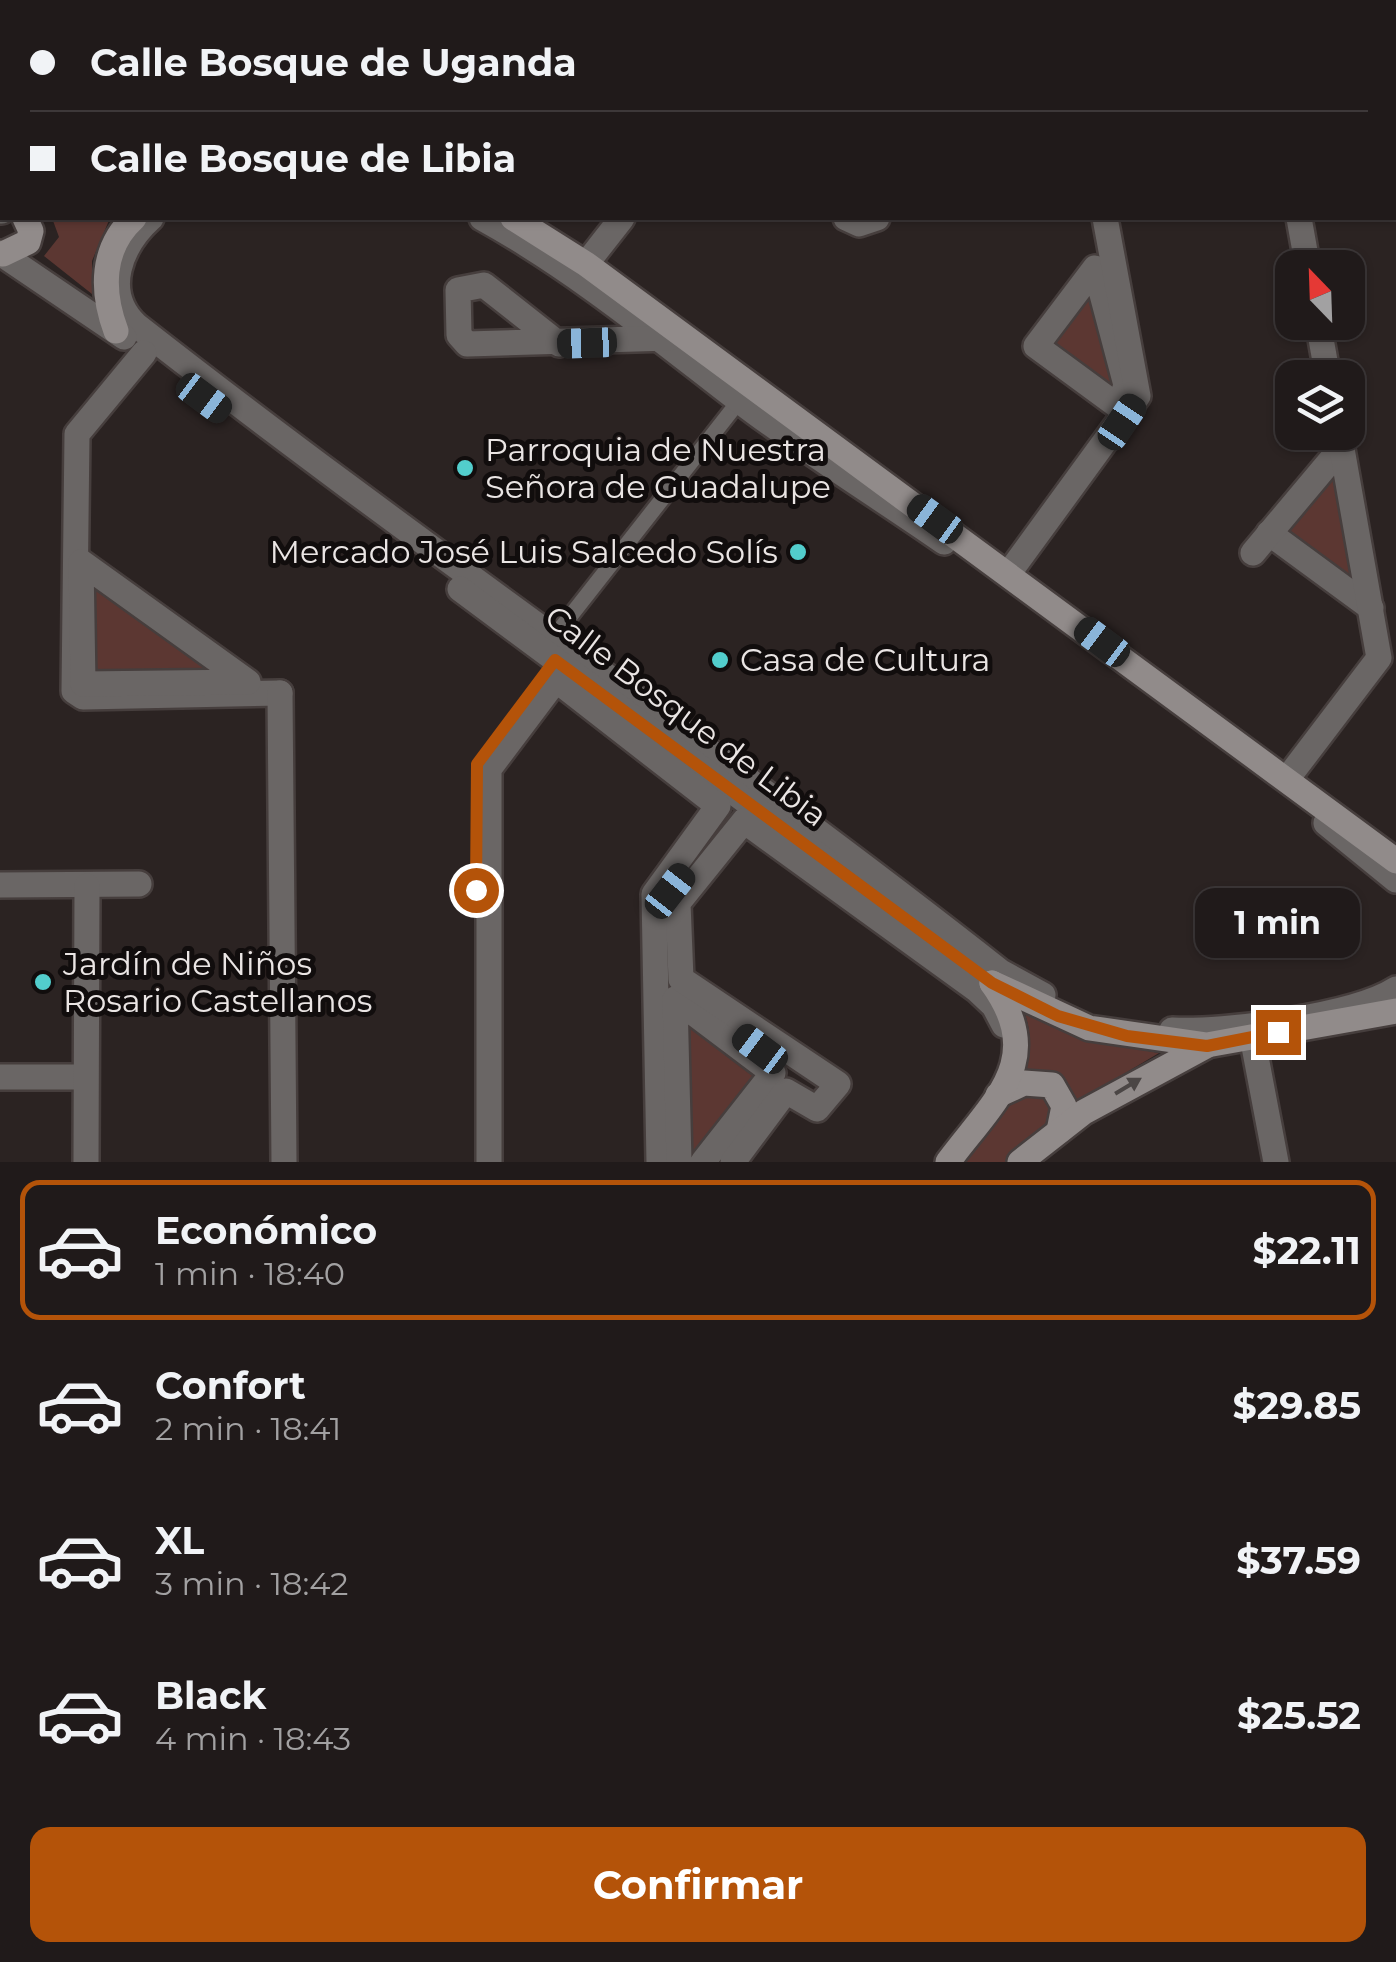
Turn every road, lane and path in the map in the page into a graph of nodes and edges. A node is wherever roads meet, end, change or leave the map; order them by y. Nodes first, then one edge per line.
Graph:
1 (24, 220) edge
2 (132, 220) edge
3 (149, 220) edge
4 (486, 220) edge
5 (516, 220) edge
6 (620, 220) edge
7 (1299, 220) edge
8 (1107, 226) edge
9 (1, 250) edge
10 (1305, 250) edge
11 (586, 264) junction
12 (116, 330) junction
13 (673, 337) junction
14 (559, 344) dead end
15 (144, 353) junction
16 (745, 393) junction
17 (1120, 415) junction
18 (1332, 450) edge
19 (1342, 450) edge
20 (1270, 532) junction
21 (74, 539) junction
22 (1254, 554) dead end
23 (1009, 573) junction
24 (1371, 608) junction
25 (551, 649) junction
26 (248, 682) joint
27 (280, 693) junction
28 (1287, 779) junction
29 (742, 798) junction
30 (1396, 860) edge
31 (1396, 880) edge
32 (139, 884) dead end
33 (0, 885) edge
34 (87, 886) junction
35 (667, 980) junction
36 (992, 983) junction
37 (1396, 990) edge
38 (1389, 1010) edge
39 (1252, 1036) junction
40 (1207, 1046) junction
41 (787, 1070) junction
42 (0, 1077) edge
43 (84, 1077) junction
44 (819, 1091) dead end
45 (998, 1095) junction
46 (1059, 1131) junction
47 (86, 1162) edge
48 (284, 1162) edge
49 (477, 1162) edge
50 (489, 1162) edge
51 (659, 1162) edge
52 (669, 1162) edge
53 (679, 1162) edge
54 (703, 1162) edge
55 (718, 1162) edge
56 (733, 1162) edge
57 (936, 1162) edge
58 (948, 1162) edge
59 (1020, 1162) edge
60 (1276, 1162) edge

1 - 9 street
2 - 12 street
3 - 25 street
4 - 13 street
5 - 11 street
6 - 11 street
7 - 10 street
8 - 17 street
8 - 17 street
9 - 12 street, Calle Bosque de Libia
11 - 13 street
12 - 15 street, Calle Bosque de Libia
13 - 14 street
13 - 16 street
15 - 21 street
15 - 25 street, Calle Bosque de Libia
16 - 23 street
16 - 25 lane
16 - 31 street
17 - 17 street
17 - 23 street
18 - 20 street
19 - 24 street
20 - 22 street
20 - 24 street
21 - 27 street
21 - 27 street
23 - 28 street
24 - 28 street
25 - 29 street, Calle Bosque de Libia
25 - 37 street
25 - 49 street
26 - 26 street
27 - 48 street
28 - 30 street
29 - 35 street
29 - 36 street, Calle Bosque de Libia
32 - 34 street
33 - 34 street
34 - 43 street
35 - 41 street
35 - 52 street
36 - 40 street, Calle Bosque de Libia
36 - 45 street
38 - 39 street, Calle Bosque de Libia
39 - 40 street, Calle Bosque de Libia
39 - 60 street
46 -> 40 street
41 - 44 street
41 - 55 street
42 - 43 street
43 - 47 street
45 - 46 street
45 - 58 street
46 - 59 street
50 - 51 street
53 - 54 street
56 - 57 street

